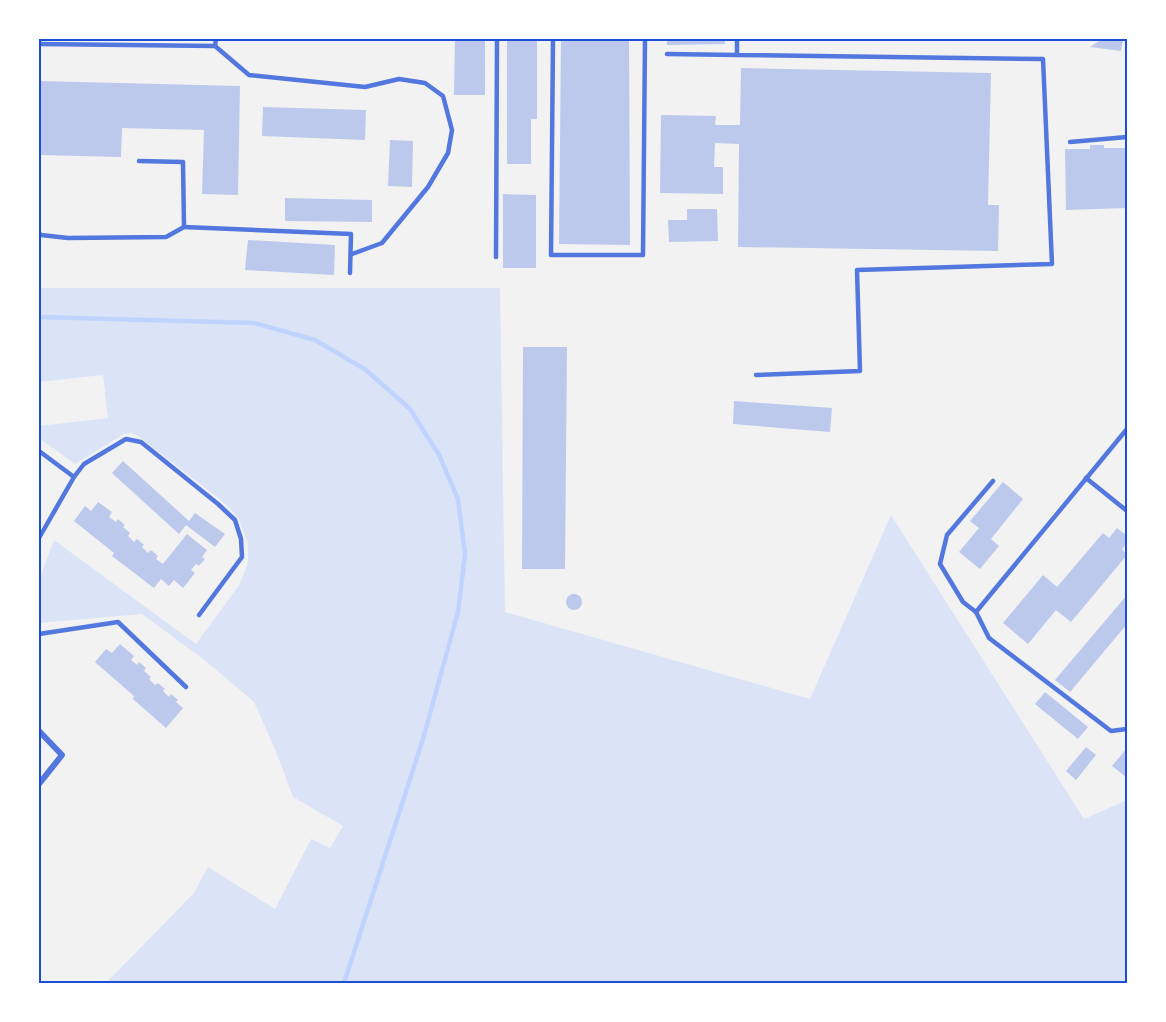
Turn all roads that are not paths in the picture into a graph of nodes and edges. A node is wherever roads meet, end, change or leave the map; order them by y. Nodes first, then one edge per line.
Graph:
1 (216, 39) edge
2 (497, 39) edge
3 (553, 39) edge
4 (645, 39) edge
5 (737, 39) edge
6 (39, 44) edge
7 (215, 46) junction
8 (667, 54) dead end
9 (737, 55) junction
10 (1127, 137) edge
11 (1070, 142) dead end
12 (138, 161) dead end
13 (184, 227) junction
14 (39, 233) edge
15 (351, 254) junction
16 (496, 258) dead end
17 (350, 273) dead end
18 (756, 375) dead end
19 (1127, 429) edge
20 (39, 451) edge
21 (74, 477) junction
22 (1086, 478) junction
23 (993, 481) dead end
24 (1127, 511) edge
25 (39, 538) edge
26 (976, 612) junction
27 (199, 615) dead end
28 (39, 634) edge
29 (186, 687) dead end
30 (1127, 729) edge
31 (39, 731) edge
32 (39, 784) edge

1 - 7 lane
2 - 16 lane
3 - 4 lane
5 - 9 lane
6 - 7 lane
7 - 15 lane
8 - 9 lane
9 - 18 lane
10 - 11 lane
12 - 13 lane
13 - 14 lane
13 - 15 lane
15 - 17 lane
19 - 22 lane
20 - 21 lane
21 - 25 lane
21 - 27 lane
22 - 24 lane
22 - 26 lane
23 - 26 lane
26 - 30 lane
28 - 29 lane
31 - 32 street

